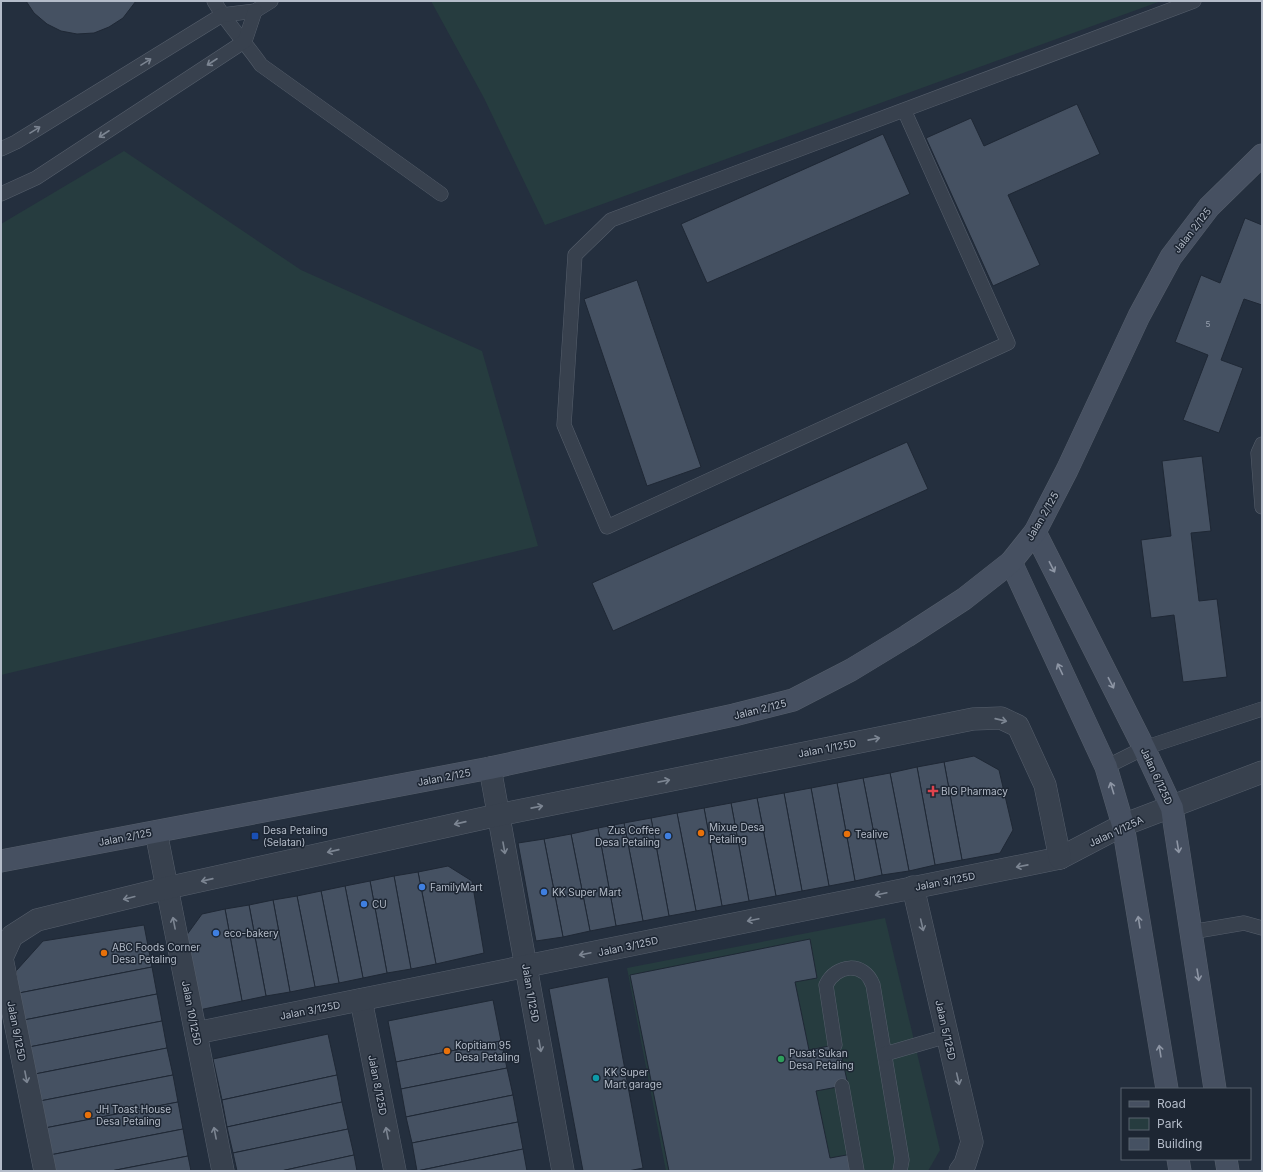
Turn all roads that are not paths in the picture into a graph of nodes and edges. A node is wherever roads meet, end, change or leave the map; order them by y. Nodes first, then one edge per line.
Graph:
1 (214, 1) edge
2 (271, 1) edge
3 (1194, 1) edge
4 (255, 11) junction
5 (222, 16) junction
6 (245, 41) junction
7 (904, 110) junction
8 (1, 149) edge
9 (1262, 156) edge
10 (1, 194) edge
11 (441, 194) dead end
12 (1262, 444) edge
13 (1262, 507) edge
14 (1035, 532) junction
15 (1011, 562) junction
16 (1262, 709) edge
17 (1144, 748) junction
18 (1106, 767) junction
19 (490, 768) junction
20 (1262, 772) edge
21 (1172, 808) junction
22 (498, 815) junction
23 (1123, 825) junction
24 (156, 832) junction
25 (1060, 858) junction
26 (1, 861) edge
27 (913, 887) junction
28 (167, 888) junction
29 (1262, 928) edge
30 (1191, 932) junction
31 (526, 966) junction
32 (4, 984) edge
33 (361, 1000) junction
34 (196, 1033) junction
35 (948, 1036) junction
36 (835, 1045) dead end
37 (885, 1054) junction
38 (842, 1086) dead end
39 (1167, 1088) edge
40 (1215, 1088) edge
41 (1178, 1160) edge
42 (1226, 1160) edge
43 (45, 1171) edge
44 (223, 1171) edge
45 (395, 1171) edge
46 (562, 1171) edge
47 (857, 1171) edge
48 (900, 1171) edge
49 (960, 1171) edge
50 (1180, 1171) edge
51 (1228, 1171) edge

1 - 5 lane
2 - 4 lane
3 - 7 lane
4 - 5 lane
4 - 6 lane
5 - 6 lane
8 -> 5 lane
6 -> 10 lane
6 - 11 lane
7 - 7 lane
9 - 14 street, Jalan 2/125
12 - 13 lane
14 - 15 street, Jalan 2/125
14 -> 17 street, Jalan 6/125D
18 -> 15 street
15 - 19 street, Jalan 2/125
16 - 17 lane
17 - 18 lane
17 - 21 street, Jalan 6/125D
23 -> 18 street
19 - 22 street, Jalan 1/125D
19 - 24 street, Jalan 2/125
20 - 21 street, Jalan 1/125A
21 - 23 street, Jalan 1/125A
21 -> 30 street, Jalan 6/125D
22 -> 25 street, Jalan 1/125D
22 -> 28 street
22 -> 31 street, Jalan 1/125D
23 - 25 street, Jalan 1/125A
39 -> 23 street
24 - 26 street, Jalan 2/125
24 - 28 street, Jalan 10/125D
25 -> 27 street, Jalan 3/125D
27 -> 31 street, Jalan 3/125D
27 -> 35 street, Jalan 5/125D
28 -> 32 street, Jalan 9/125D
34 -> 28 street, Jalan 10/125D
29 - 30 lane
30 -> 40 street, Jalan 6/125D
31 - 33 street, Jalan 3/125D
31 -> 46 street, Jalan 1/125D
32 -> 43 street, Jalan 9/125D
33 - 34 street, Jalan 3/125D
45 -> 33 street, Jalan 8/125D
44 -> 34 street, Jalan 10/125D
35 - 37 lane
35 -> 49 street, Jalan 5/125D
36 - 37 lane
37 - 48 lane
38 - 47 lane
41 - 50 street
42 - 51 street

